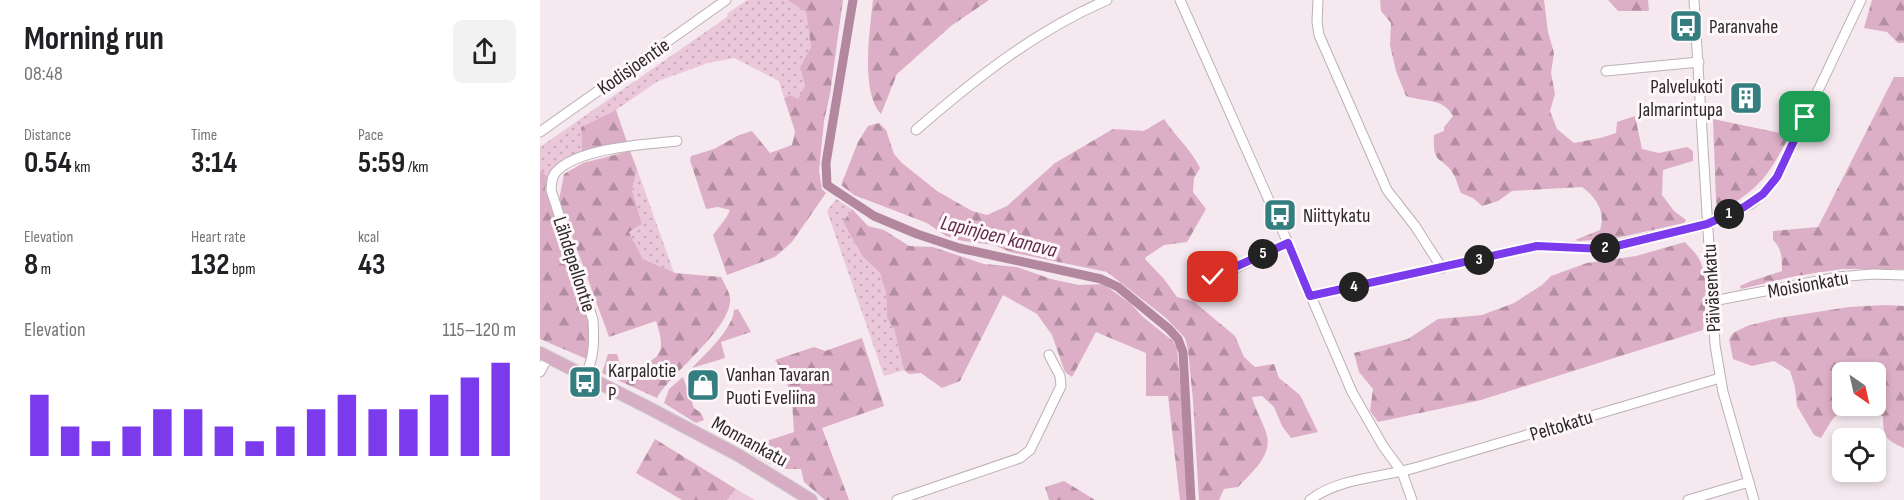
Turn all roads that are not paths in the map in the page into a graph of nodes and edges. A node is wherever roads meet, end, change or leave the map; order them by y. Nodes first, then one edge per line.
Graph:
1 (726, 0) edge
2 (1107, 0) edge
3 (1180, 0) edge
4 (1318, 0) edge
5 (1694, 0) edge
6 (1861, 0) edge
7 (1699, 62) junction
8 (1606, 71) dead end
9 (916, 130) dead end
10 (540, 132) edge
11 (677, 141) dead end
12 (1707, 224) junction
13 (1288, 243) junction
14 (1442, 268) junction
15 (1904, 275) edge
16 (1206, 282) dead end
17 (1311, 298) junction
18 (1713, 301) junction
19 (544, 355) edge
20 (1050, 355) dead end
21 (540, 372) edge
22 (585, 375) junction
23 (1720, 378) junction
24 (1402, 472) junction
25 (1749, 482) junction
26 (920, 496) edge
27 (811, 500) edge
28 (897, 500) edge
29 (1310, 500) edge
30 (1412, 500) edge
31 (1688, 500) edge
32 (1754, 500) edge

1 - 10 street, Kodisjoentie
2 - 9 street
3 - 13 street
4 - 14 street
5 - 7 street, Päiväsenkatu
6 - 12 street
7 - 8 street
7 - 12 street, Päiväsenkatu
11 - 22 street, Lähdepellontie
12 - 14 street
12 - 18 street, Päiväsenkatu
13 - 16 street
13 - 17 street
14 - 17 street
15 - 18 street, Moisionkatu
17 - 24 street
18 - 23 street, Päiväsenkatu
19 - 21 street
19 - 22 main road, Monnankatu
20 - 26 street
22 - 27 main road, Monnankatu
23 - 24 street, Peltokatu
23 - 25 street, Päiväsenkatu
24 - 29 street, Peltokatu
24 - 30 street
25 - 31 street
25 - 32 street, Päiväsenkatu
26 - 28 street

